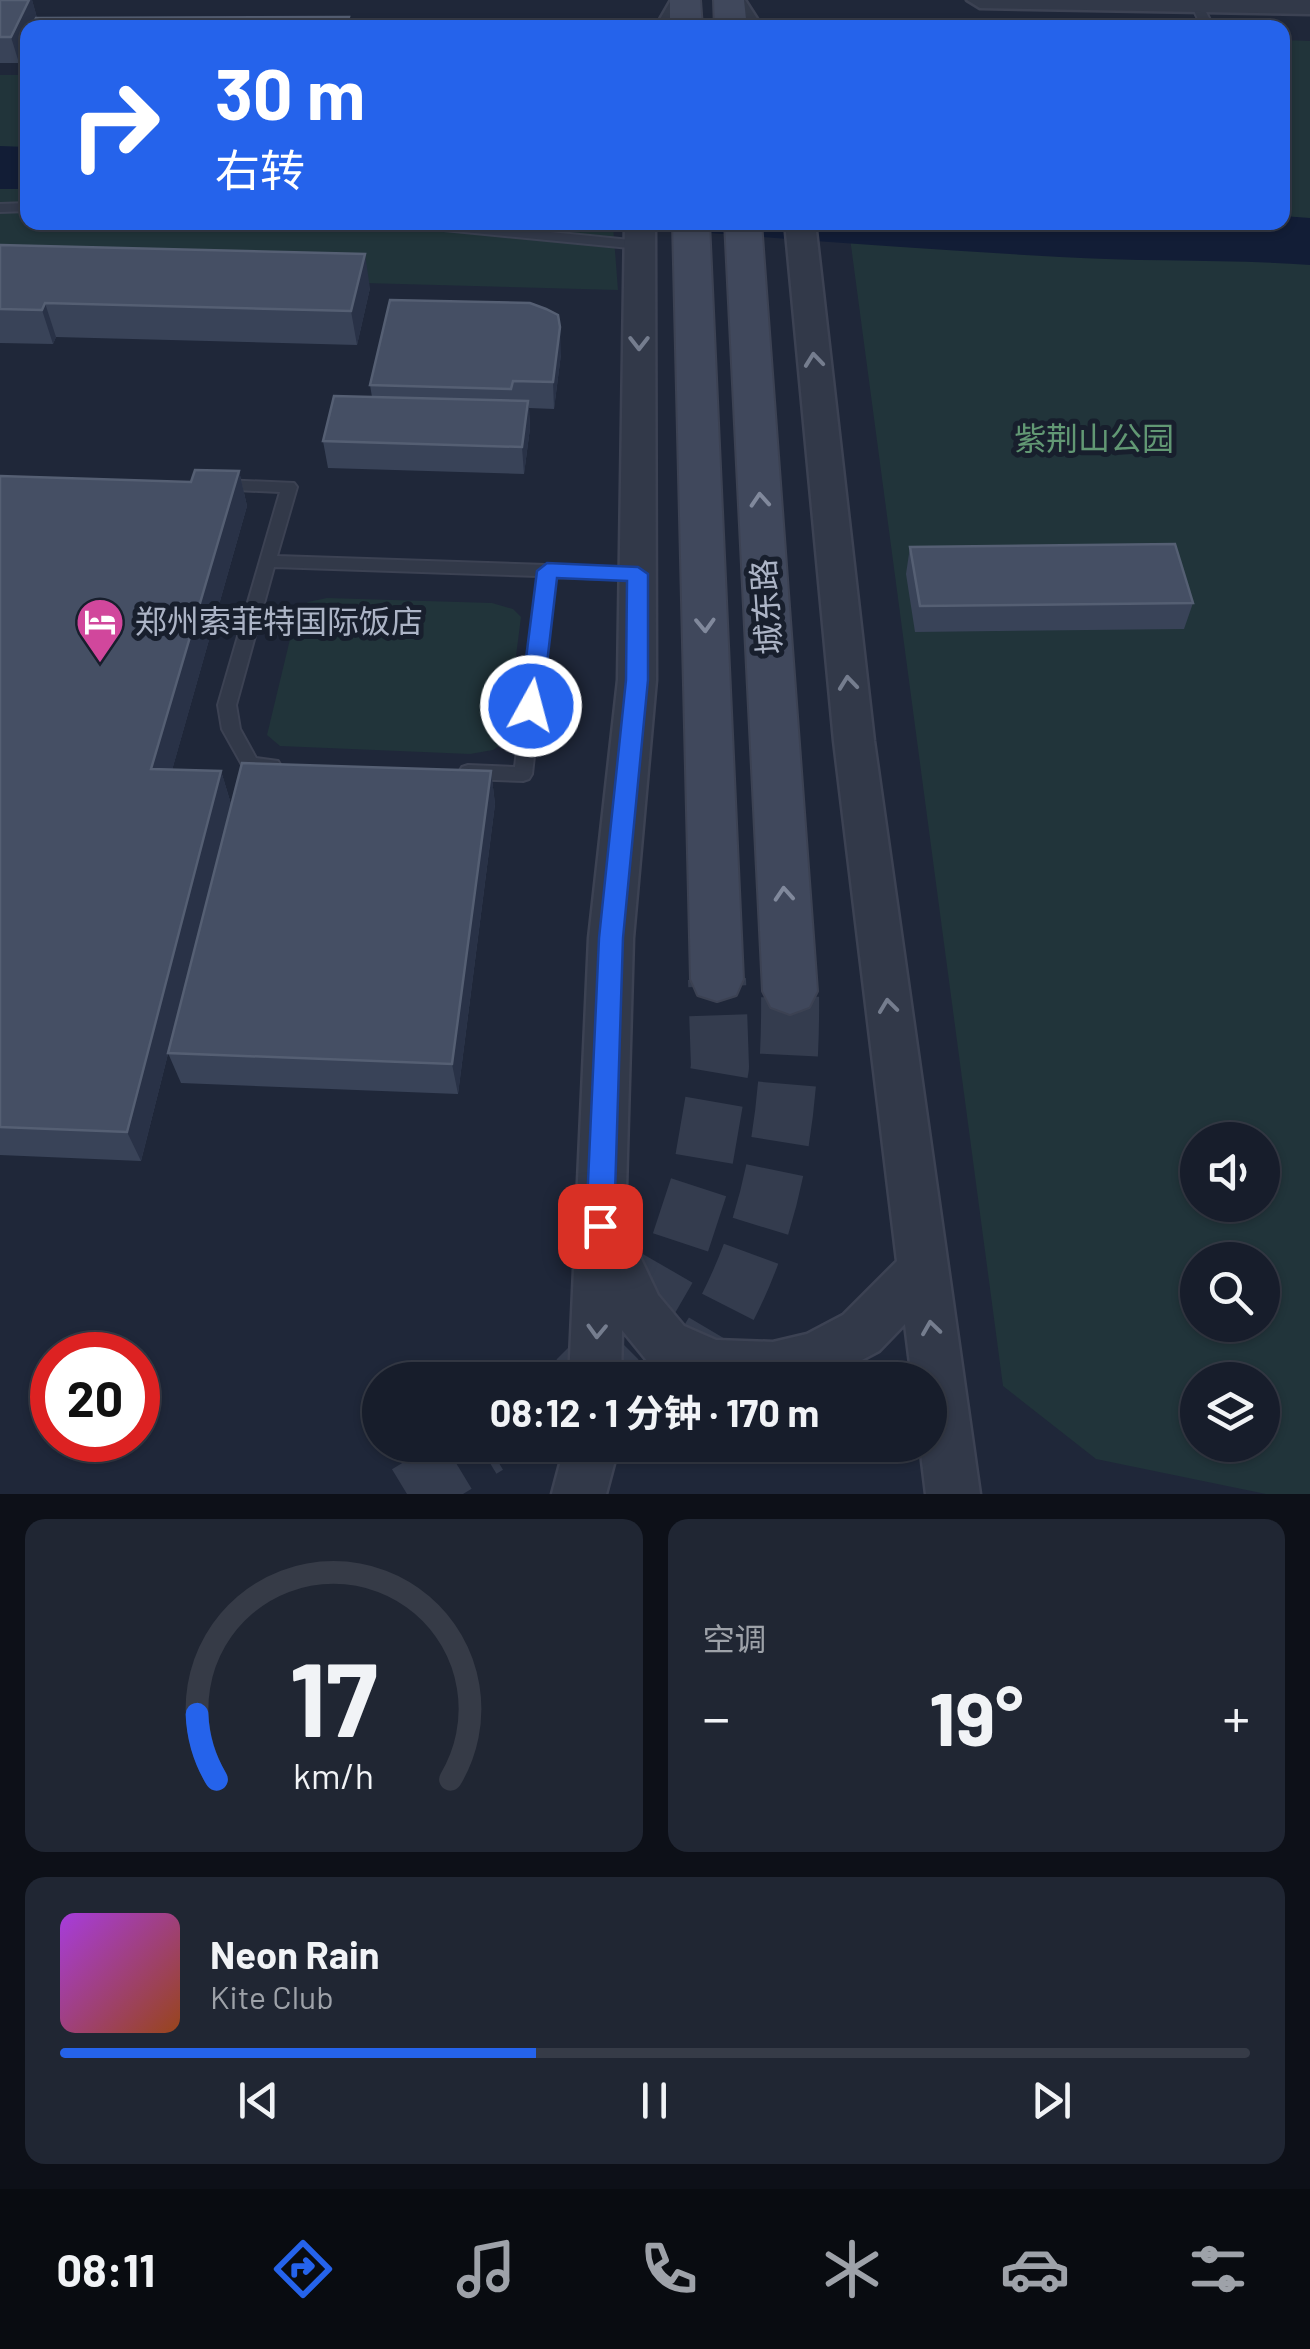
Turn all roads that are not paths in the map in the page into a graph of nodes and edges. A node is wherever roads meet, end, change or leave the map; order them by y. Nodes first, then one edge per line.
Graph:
1 (980, 0) edge
2 (1128, 1) edge
3 (1310, 6) edge
4 (1203, 16) edge
5 (561, 230) edge
6 (640, 234) edge
7 (692, 235) edge
8 (744, 236) edge
9 (801, 238) edge
10 (212, 484) edge
11 (268, 560) junction
12 (547, 571) junction
13 (638, 574) junction
14 (290, 766) edge
15 (445, 771) edge
16 (718, 979) tunnel mouth
17 (790, 991) tunnel mouth
18 (600, 1226) junction
19 (923, 1270) junction
20 (596, 1362) edge
21 (587, 1462) edge
22 (579, 1494) edge
23 (953, 1494) edge

1 - 2 street
2 - 4 street
3 - 4 street
5 - 6 lane
6 -> 13 street
7 -> 16 main road, 城东路
17 -> 8 main road, 城东路
19 -> 9 street
10 - 11 lane
11 - 12 lane
11 - 14 lane
12 - 13 lane
12 - 15 lane
13 - 18 street
18 - 19 street
18 -> 20 street
23 -> 19 street
21 - 22 street

